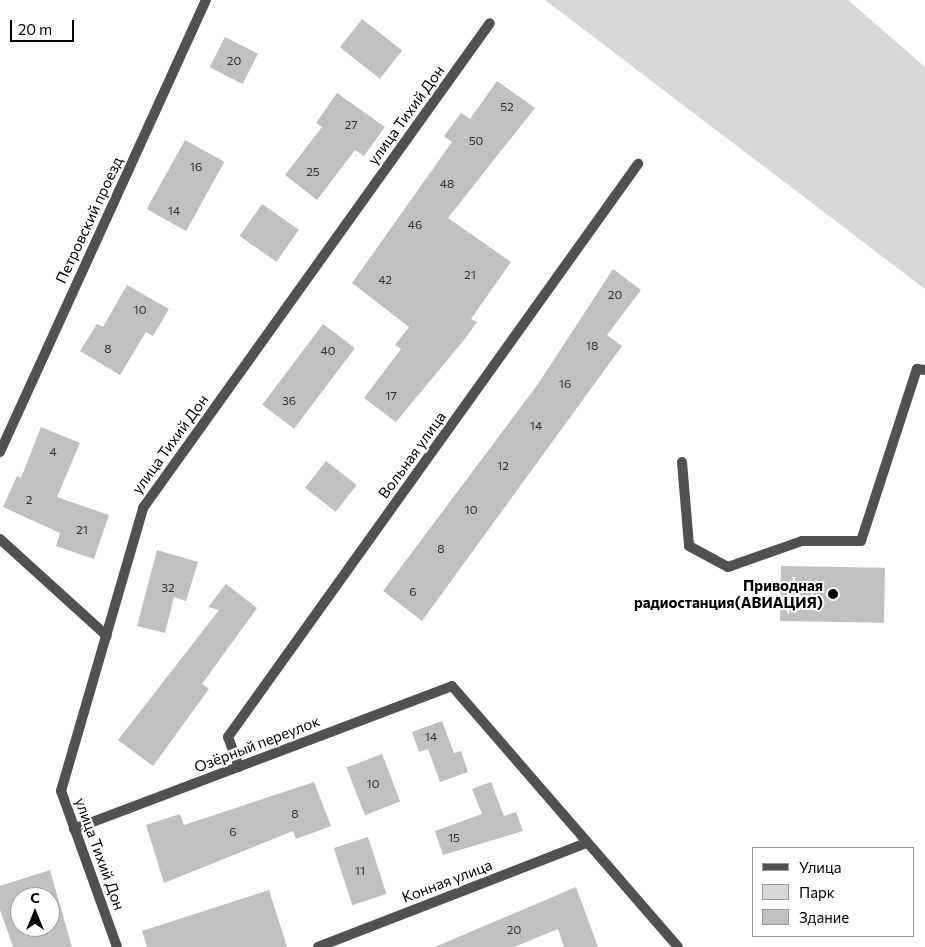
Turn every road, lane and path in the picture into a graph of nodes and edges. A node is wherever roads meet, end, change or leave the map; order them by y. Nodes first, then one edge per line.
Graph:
1 (206, 0) edge
2 (490, 23) dead end
3 (638, 164) dead end
4 (925, 370) edge
5 (0, 452) edge
6 (682, 462) dead end
7 (0, 539) edge
8 (107, 636) junction
9 (239, 767) junction
10 (74, 829) junction
11 (586, 843) junction
12 (117, 947) edge
13 (318, 947) edge
14 (678, 947) edge

1 - 5 street, Петровский проезд
2 - 8 street, улица Тихий Дон
3 - 9 street, Вольная улица
4 - 6 street
7 - 8 street
8 - 10 street, улица Тихий Дон
9 - 10 street, Озёрный переулок
9 - 11 street, Озёрный переулок
10 - 12 street, улица Тихий Дон
11 - 13 street, Конная улица
11 - 14 street

